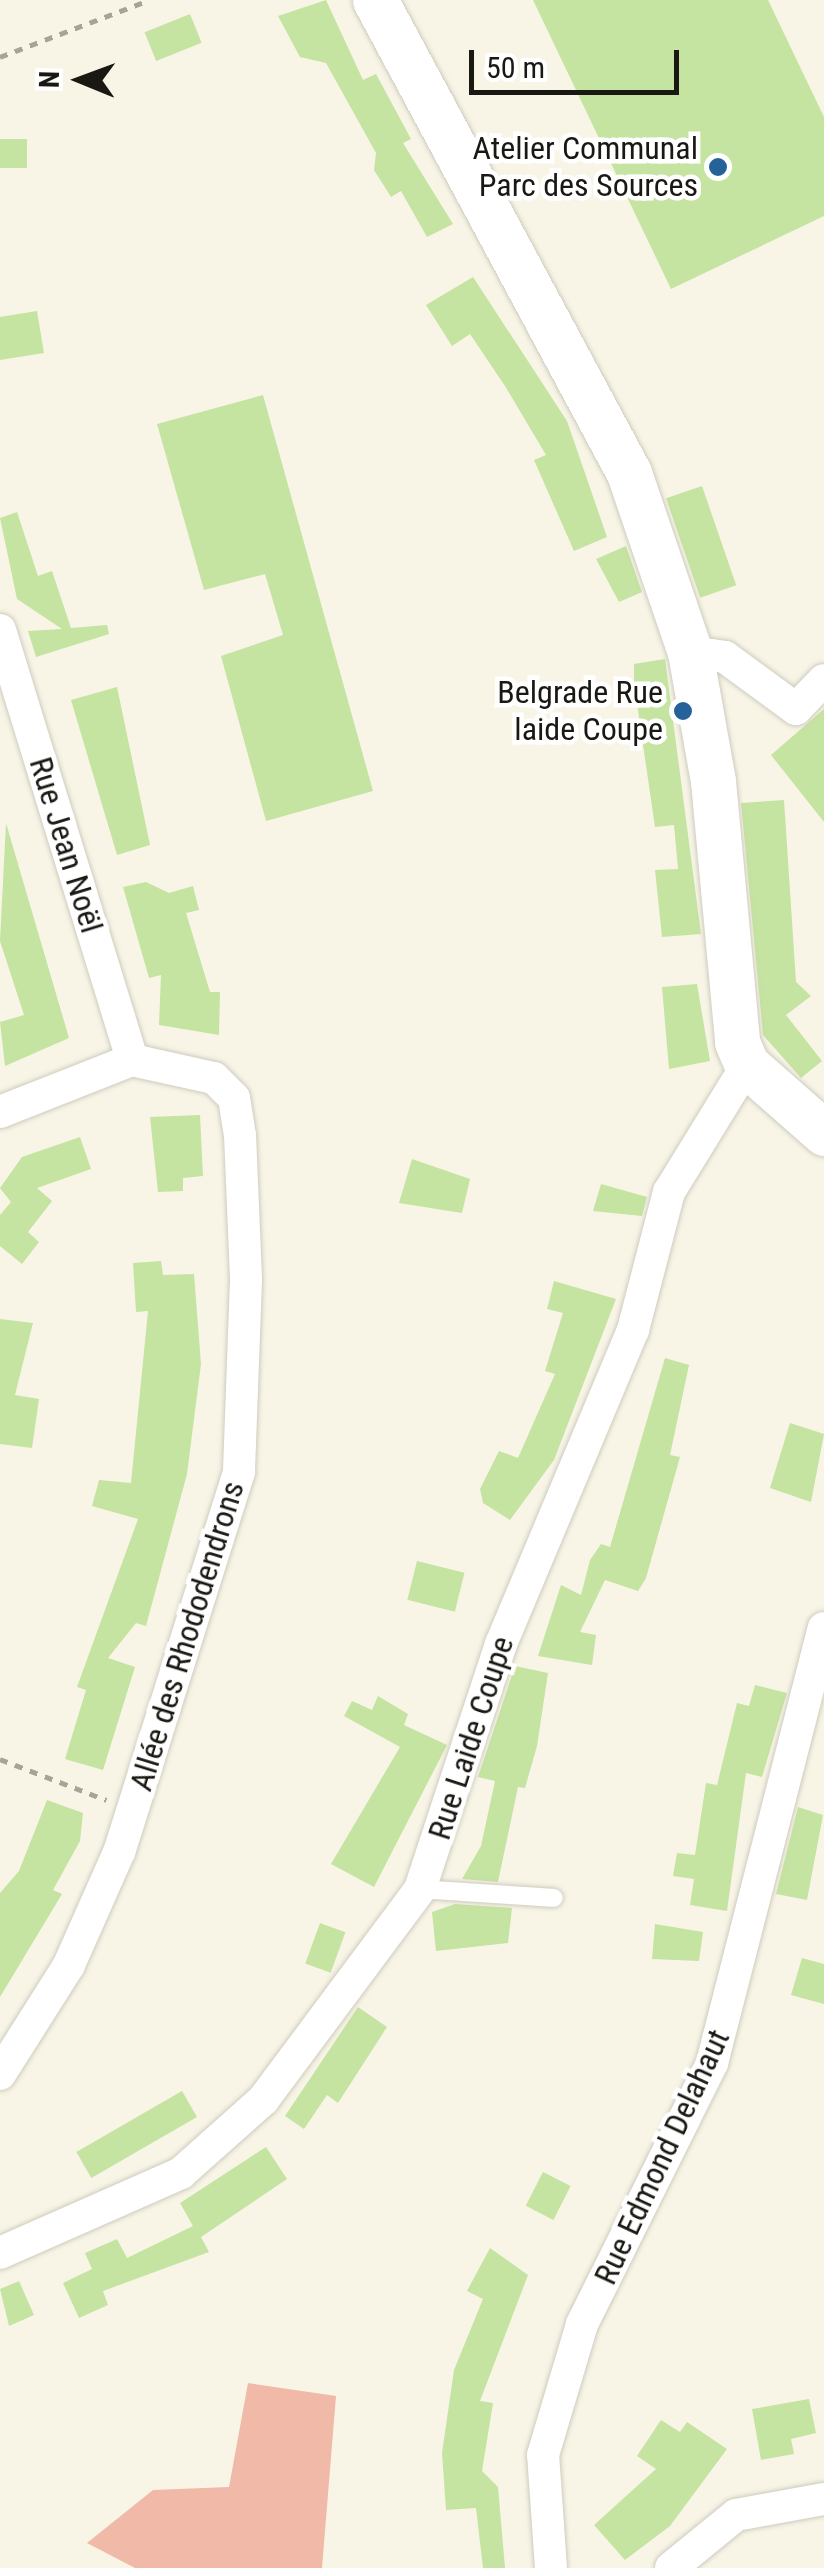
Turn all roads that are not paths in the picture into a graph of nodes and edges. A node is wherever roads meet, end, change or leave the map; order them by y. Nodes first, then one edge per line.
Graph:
1 (376, 0) edge
2 (0, 630) edge
3 (690, 652) junction
4 (824, 680) edge
5 (132, 1060) junction
6 (747, 1065) junction
7 (0, 1112) edge
8 (819, 1119) edge
9 (824, 1628) edge
10 (420, 1889) junction
11 (554, 1898) dead end
12 (0, 2074) edge
13 (0, 2253) edge
14 (824, 2499) edge
15 (550, 2568) edge
16 (671, 2568) edge

1 - 3 street
2 - 5 street, Rue Jean Noël
3 - 4 street
3 - 6 street
5 - 7 street
5 - 12 street, Allée des Rhododendrons
6 - 8 street
6 - 10 street, Rue Laide Coupe
9 - 15 street, Rue Edmond Delahaut
10 - 11 lane
10 - 13 street, Rue Laide Coupe
14 - 16 street

